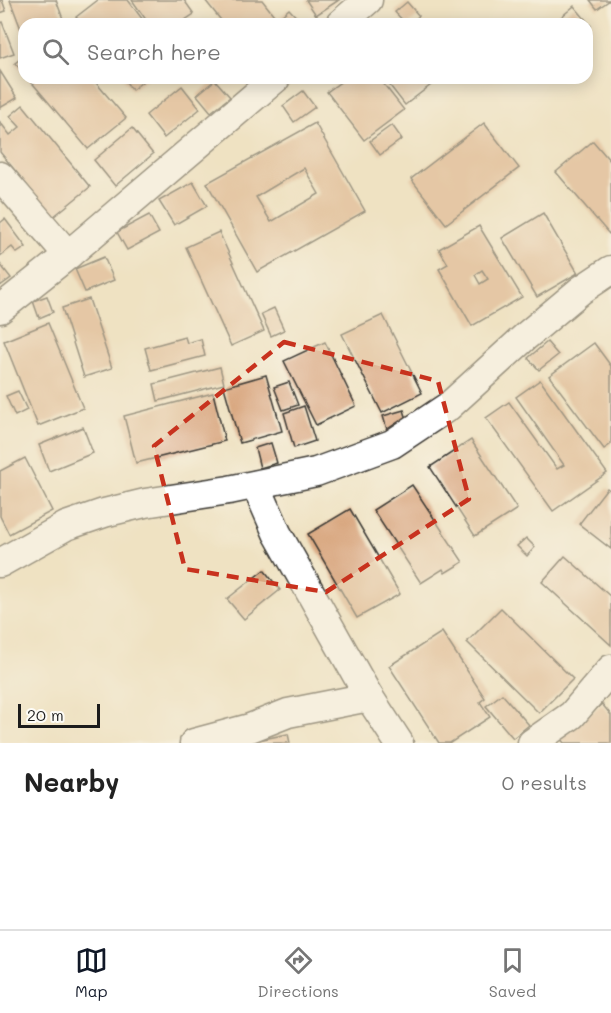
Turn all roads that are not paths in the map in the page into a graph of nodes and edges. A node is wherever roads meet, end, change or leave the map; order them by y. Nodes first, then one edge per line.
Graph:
1 (368, 0) edge
2 (347, 18) edge
3 (269, 84) edge
4 (0, 176) edge
5 (68, 255) junction
6 (611, 270) edge
7 (0, 309) edge
8 (256, 485) junction
9 (0, 563) edge
10 (611, 669) edge
11 (369, 697) junction
12 (194, 743) edge
13 (399, 743) edge
14 (532, 743) edge

1 - 2 street
3 - 5 street
4 - 5 street
5 - 7 street
6 - 8 street
8 - 9 street
8 - 11 street
10 - 14 street
11 - 12 street
11 - 13 street

